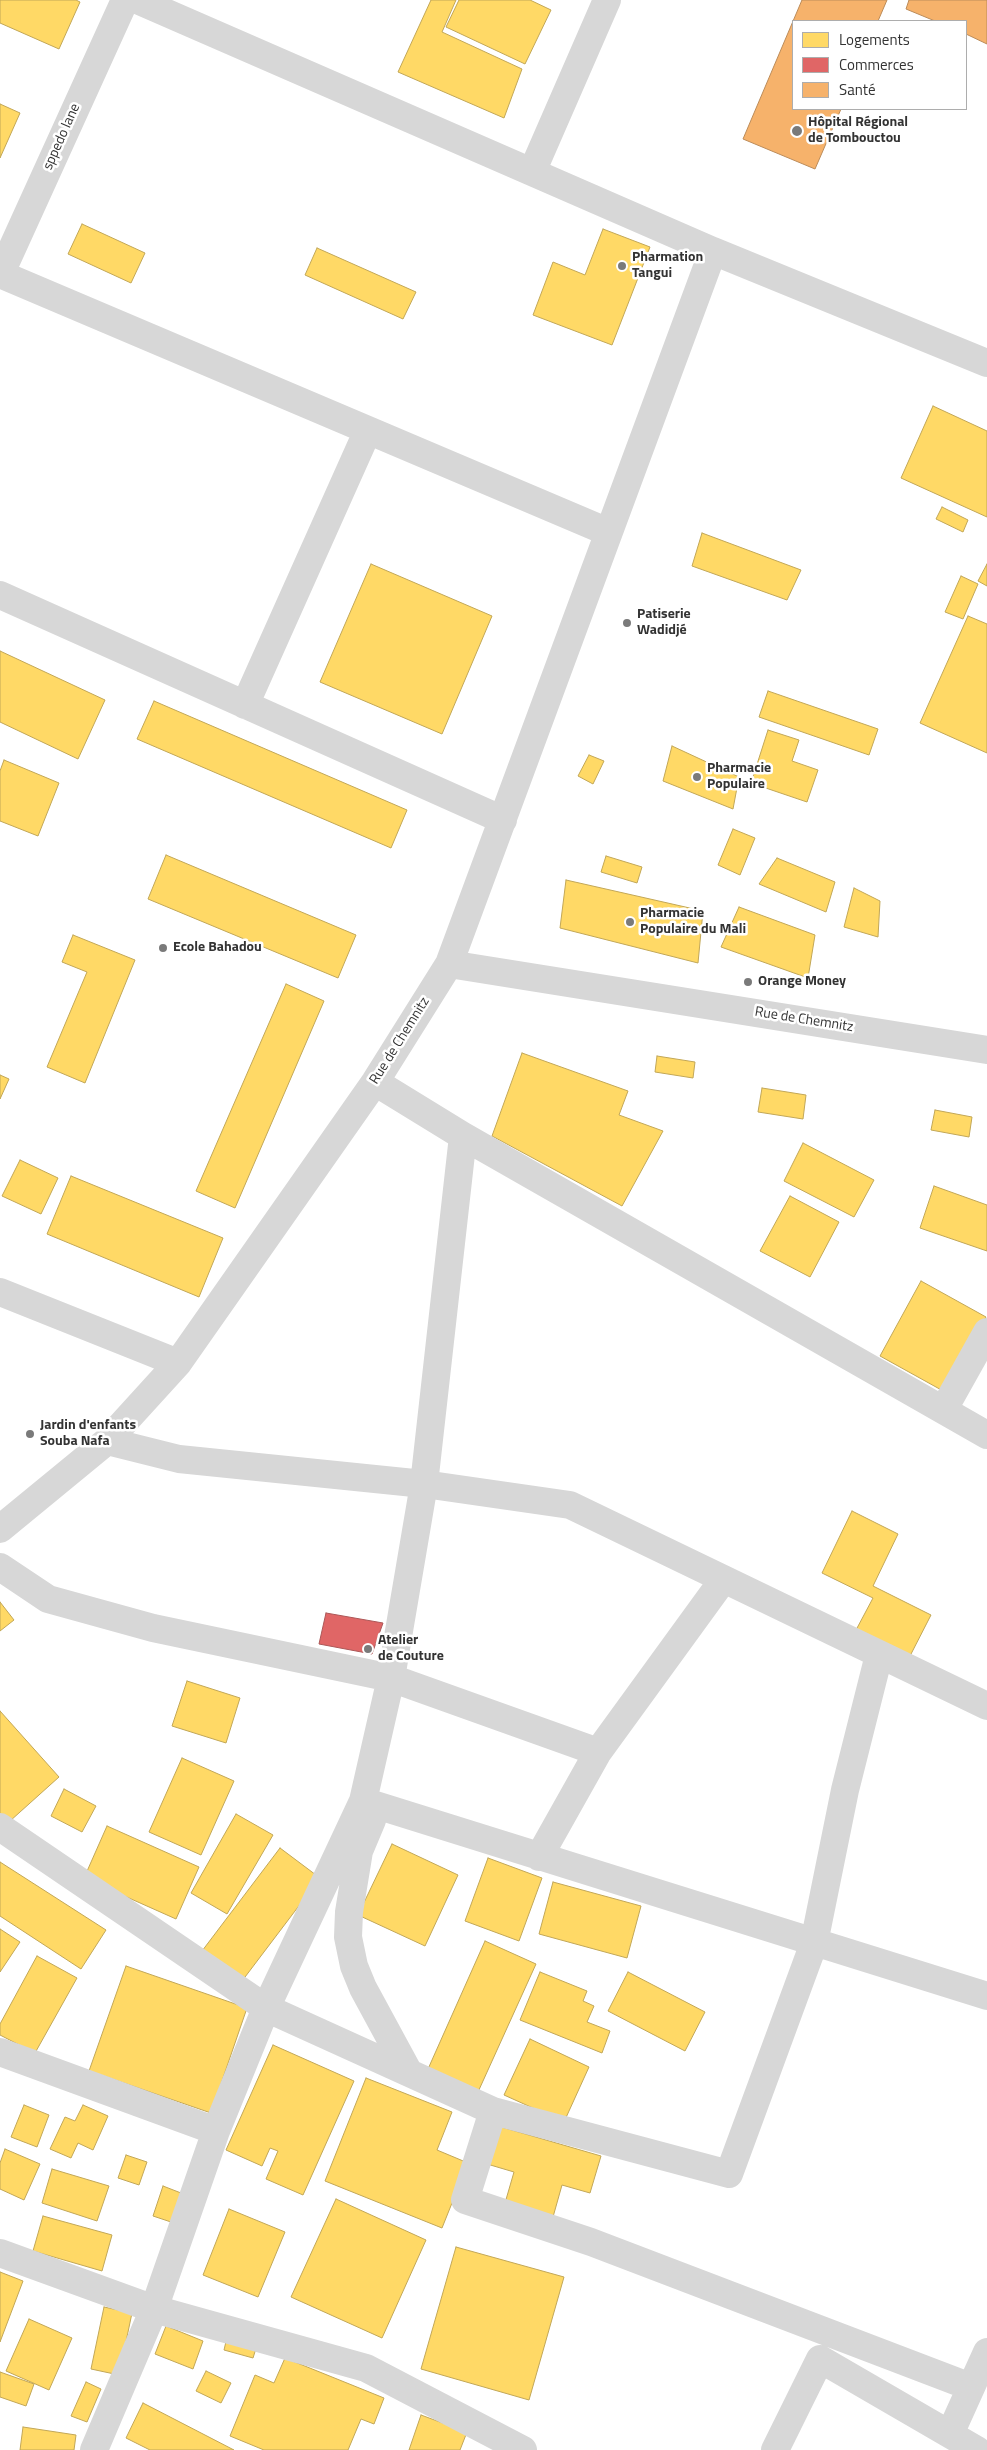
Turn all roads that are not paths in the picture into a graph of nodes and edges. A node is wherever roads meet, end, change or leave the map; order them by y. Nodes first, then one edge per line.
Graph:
1 (125, 0) edge
2 (137, 0) edge
3 (607, 0) edge
4 (532, 172) junction
5 (713, 251) junction
6 (0, 274) edge
7 (987, 363) edge
8 (368, 430) junction
9 (608, 532) junction
10 (0, 595) edge
11 (245, 705) junction
12 (503, 820) junction
13 (449, 964) junction
14 (987, 1050) edge
15 (375, 1082) junction
16 (463, 1136) junction
17 (0, 1292) edge
18 (987, 1332) edge
19 (178, 1363) junction
20 (944, 1409) junction
21 (987, 1435) edge
22 (107, 1440) junction
23 (424, 1484) junction
24 (0, 1529) edge
25 (0, 1566) edge
26 (723, 1580) junction
27 (879, 1655) junction
28 (391, 1678) junction
29 (987, 1706) edge
30 (598, 1752) junction
31 (370, 1803) junction
32 (0, 1827) edge
33 (539, 1857) junction
34 (814, 1943) junction
35 (987, 1996) edge
36 (266, 2008) junction
37 (0, 2052) edge
38 (408, 2071) junction
39 (492, 2111) junction
40 (216, 2131) junction
41 (0, 2253) edge
42 (154, 2309) junction
43 (987, 2352) edge
44 (971, 2387) junction
45 (950, 2434) junction
46 (94, 2450) edge
47 (523, 2450) edge
48 (775, 2450) edge
49 (977, 2450) edge

1 - 6 street, sppedo lane
2 - 4 street
3 - 4 street
4 - 5 street
5 - 7 street
5 - 9 street
6 - 8 street
8 - 9 street
8 - 11 street
9 - 12 street
10 - 11 street
11 - 12 street
12 - 13 street
13 - 14 street, Rue de Chemnitz
13 - 15 street, Rue de Chemnitz
15 - 16 street
15 - 19 street, Rue de Chemnitz
16 - 20 street
16 - 23 street
17 - 19 street
18 - 20 street
19 - 22 street, Rue de Chemnitz
20 - 21 street
22 - 23 street
22 - 24 street, Rue de Chemnitz
23 - 26 street
23 - 28 street
25 - 28 street
26 - 27 street
26 - 30 street
27 - 29 street
27 - 34 street
28 - 30 street
28 - 31 street
30 - 33 street
31 - 33 street
31 - 36 street
31 - 38 street
32 - 36 street
33 - 34 street
34 - 35 street
34 - 39 street
36 - 38 street
36 - 40 street
37 - 40 street
38 - 39 street
39 - 44 street
40 - 42 street
41 - 42 street
42 - 46 street
42 - 47 street
43 - 44 street
44 - 45 street
45 - 48 street
45 - 49 street

